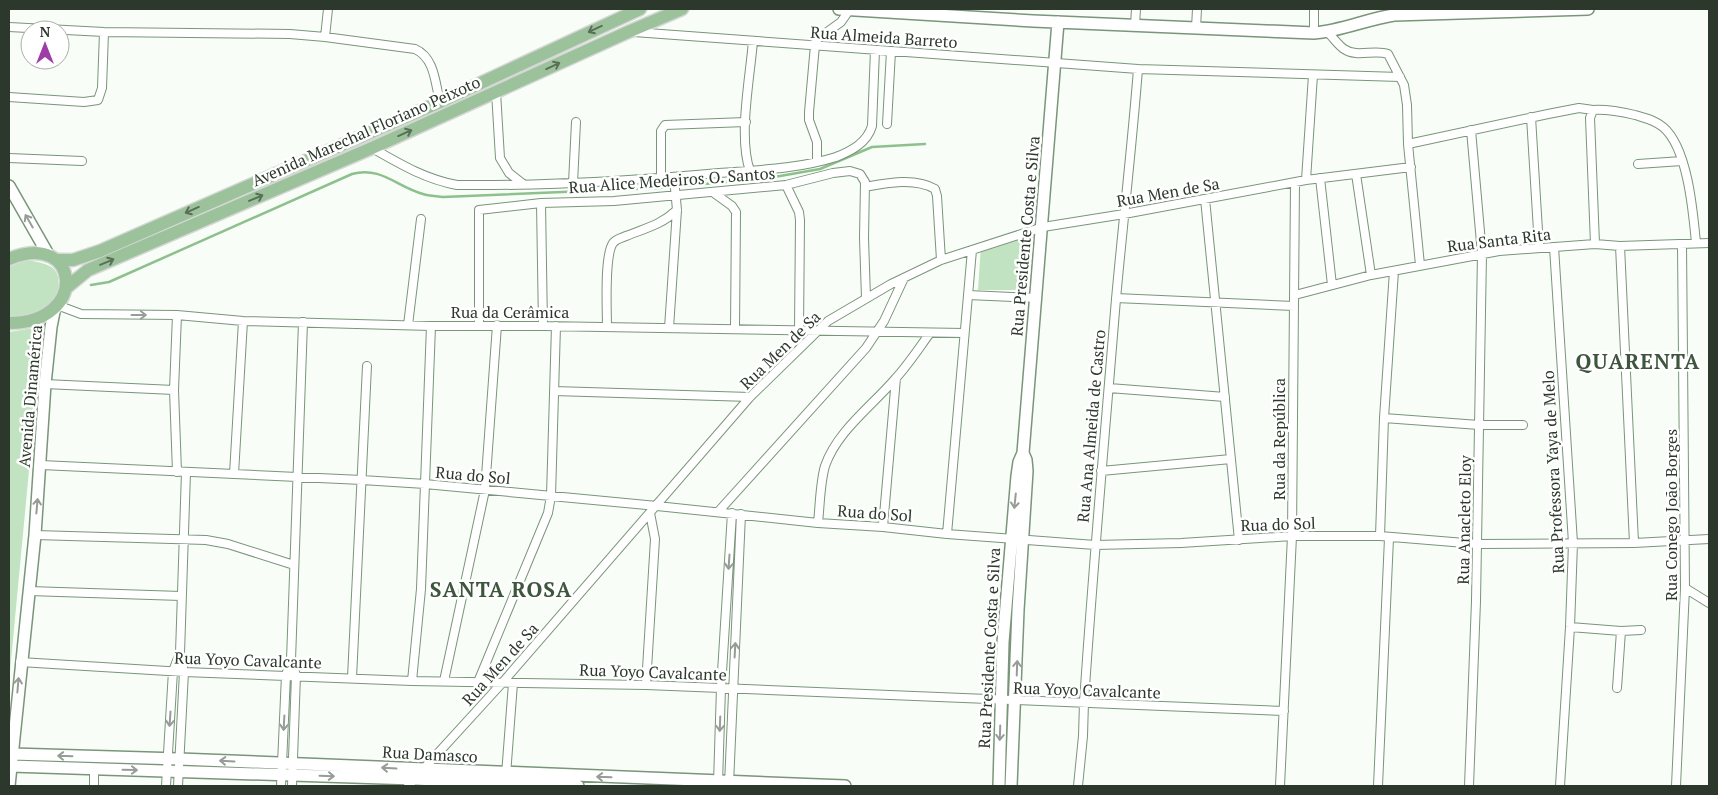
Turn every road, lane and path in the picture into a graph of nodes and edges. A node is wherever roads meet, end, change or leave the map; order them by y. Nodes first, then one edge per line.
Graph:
1 (328, 9) edge
2 (640, 9) edge
3 (682, 9) edge
4 (839, 9) edge
5 (850, 9) edge
6 (1136, 9) edge
7 (1197, 9) edge
8 (1314, 9) edge
9 (1588, 9) edge
10 (913, 11) edge
11 (1466, 11) edge
12 (1058, 22) junction
13 (1135, 25) junction
14 (9, 27) edge
15 (1196, 28) junction
16 (104, 32) junction
17 (628, 32) junction
18 (1328, 32) junction
19 (1314, 33) junction
20 (325, 37) junction
21 (754, 41) junction
22 (815, 45) junction
23 (875, 50) junction
24 (891, 51) junction
25 (1056, 63) junction
26 (1138, 69) junction
27 (1313, 75) junction
28 (1400, 77) junction
29 (496, 92) junction
30 (9, 97) edge
31 (440, 102) junction
32 (1596, 110) junction
33 (1531, 117) junction
34 (576, 122) dead end
35 (746, 122) junction
36 (887, 124) dead end
37 (1471, 130) junction
38 (1408, 144) junction
39 (372, 148) junction
40 (9, 158) edge
41 (1682, 161) junction
42 (82, 162) dead end
43 (817, 162) junction
44 (1638, 164) dead end
45 (1410, 167) junction
46 (750, 171) junction
47 (1356, 174) junction
48 (1320, 178) junction
49 (660, 179) junction
50 (1306, 180) junction
51 (573, 183) junction
52 (1295, 183) junction
53 (524, 184) junction
54 (9, 186) edge
55 (786, 186) junction
56 (674, 187) junction
57 (865, 187) junction
58 (714, 193) junction
59 (1205, 199) junction
60 (541, 203) junction
61 (677, 210) junction
62 (1124, 214) junction
63 (421, 219) dead end
64 (1043, 227) junction
65 (1696, 243) junction
66 (1709, 243) edge
67 (1595, 244) junction
68 (1682, 244) junction
69 (1620, 246) junction
70 (1539, 247) junction
71 (1554, 247) junction
72 (972, 250) junction
73 (1482, 254) junction
74 (53, 258) junction
75 (9, 259) edge
76 (941, 260) junction
77 (1420, 265) junction
78 (1394, 271) junction
79 (1371, 275) junction
80 (904, 278) junction
81 (1332, 285) junction
82 (66, 288) junction
83 (968, 295) junction
84 (1295, 295) junction
85 (866, 298) junction
86 (1037, 298) junction
87 (1116, 298) junction
88 (1216, 304) junction
89 (56, 306) junction
90 (1294, 306) junction
91 (177, 315) junction
92 (243, 321) junction
93 (303, 322) junction
94 (9, 323) edge
95 (408, 325) junction
96 (432, 326) junction
97 (479, 326) junction
98 (496, 326) junction
99 (543, 326) junction
100 (556, 326) junction
101 (607, 327) junction
102 (669, 328) junction
103 (735, 329) junction
104 (799, 331) junction
105 (816, 332) junction
106 (878, 333) junction
107 (930, 333) junction
108 (964, 333) junction
109 (367, 366) dead end
110 (896, 378) junction
111 (45, 384) junction
112 (1109, 388) junction
113 (174, 390) junction
114 (554, 391) junction
115 (1225, 397) junction
116 (750, 398) junction
117 (1384, 418) junction
118 (1480, 425) junction
119 (1523, 425) dead end
120 (1023, 453) junction
121 (1231, 459) junction
122 (41, 465) junction
123 (1101, 471) junction
124 (177, 472) junction
125 (186, 472) junction
126 (234, 474) junction
127 (296, 476) junction
128 (362, 480) junction
129 (425, 484) junction
130 (485, 490) junction
131 (551, 496) junction
132 (657, 506) junction
133 (718, 512) junction
134 (650, 513) junction
135 (732, 513) junction
136 (741, 514) junction
137 (818, 523) junction
138 (883, 526) junction
139 (947, 534) junction
140 (35, 535) junction
141 (1292, 536) junction
142 (1380, 536) junction
143 (183, 538) junction
144 (1389, 538) junction
145 (1011, 539) junction
146 (1709, 539) edge
147 (1023, 540) junction
148 (1239, 540) junction
149 (1684, 540) junction
150 (1573, 543) junction
151 (1634, 543) junction
152 (1478, 544) junction
153 (1095, 545) junction
154 (294, 565) junction
155 (1685, 588) junction
156 (29, 591) junction
157 (181, 596) junction
158 (1709, 603) edge
159 (1570, 627) junction
160 (1641, 630) dead end
161 (1621, 631) junction
162 (180, 654) junction
163 (291, 660) junction
164 (20, 662) junction
165 (173, 671) junction
166 (184, 672) junction
167 (286, 675) junction
168 (296, 675) junction
169 (352, 678) junction
170 (412, 681) junction
171 (444, 681) junction
172 (478, 682) junction
173 (503, 682) junction
174 (513, 683) junction
175 (646, 685) junction
176 (721, 688) junction
177 (733, 688) junction
178 (1617, 688) dead end
179 (1001, 701) junction
180 (1016, 701) junction
181 (1084, 702) junction
182 (1284, 711) junction
183 (12, 760) junction
184 (173, 765) junction
185 (94, 769) junction
186 (423, 770) junction
187 (287, 775) edge
188 (505, 781) edge
189 (411, 782) edge
190 (724, 784) edge
191 (9, 786) edge
192 (94, 786) edge
193 (166, 786) edge
194 (178, 786) edge
195 (578, 786) edge
196 (845, 786) edge
197 (999, 786) edge
198 (1011, 786) edge
199 (1078, 786) edge
200 (1280, 786) edge
201 (1378, 786) edge
202 (1469, 786) edge
203 (1560, 786) edge
204 (1676, 786) edge

1 - 20 street
2 -> 31 main road, Avenida Marechal Floriano Peixoto
3 - 17 main road, Avenida Marechal Floriano Peixoto
4 - 5 street
5 - 10 street
5 - 22 street
6 - 13 street
7 - 15 street
8 - 19 street
9 - 11 street
10 - 12 street
11 - 18 street
12 - 13 street
12 - 25 street, Rua Presidente Costa e Silva
13 - 15 street
14 - 16 street
15 - 19 street
16 - 20 street
16 - 30 street
17 - 21 street, Rua Almeida Barreto
29 -> 17 main road, Avenida Marechal Floriano Peixoto
18 - 19 street
18 - 28 street
20 - 31 street
21 - 22 street, Rua Almeida Barreto
21 - 35 street
22 - 23 street, Rua Almeida Barreto
22 - 43 street
23 - 24 street, Rua Almeida Barreto
23 - 43 street, Rua Alice Medeiros O. Santos
24 - 25 street, Rua Almeida Barreto
24 - 36 street
25 - 26 street, Rua Almeida Barreto
25 - 64 street, Rua Presidente Costa e Silva
26 - 27 street, Rua Almeida Barreto
26 - 62 street, Rua Ana Almeida de Castro
27 - 28 street, Rua Almeida Barreto
27 - 50 street
28 - 38 street
39 -> 29 main road, Avenida Marechal Floriano Peixoto
29 - 53 street
31 -> 74 main road, Avenida Marechal Floriano Peixoto
32 - 33 street
32 - 41 street
32 - 67 street
33 - 37 street
33 - 70 street
34 - 51 street
35 - 46 street
35 - 49 street
37 - 38 street
37 - 73 street, Rua Anacleto Eloy
38 - 45 street
39 - 53 street, Rua Alice Medeiros O. Santos
82 -> 39 main road, Avenida Marechal Floriano Peixoto
40 - 42 street
41 - 44 street
41 - 65 street
43 - 46 street, Rua Alice Medeiros O. Santos
45 - 47 street, Rua Men de Sa
45 - 77 street
46 - 56 street, Rua Alice Medeiros O. Santos
47 - 48 street, Rua Men de Sa
47 - 79 street
48 - 50 street, Rua Men de Sa
48 - 81 street
49 - 51 street, Rua Alice Medeiros O. Santos
49 - 56 street, Rua Alice Medeiros O. Santos
50 - 52 street, Rua Men de Sa
51 - 53 street, Rua Alice Medeiros O. Santos
52 - 59 street, Rua Men de Sa
52 - 84 street, Rua da República
74 -> 54 street
55 - 57 street, Rua Alice Medeiros O. Santos
55 - 58 street, Rua Alice Medeiros O. Santos
55 - 104 street
56 - 58 street, Rua Alice Medeiros O. Santos
56 - 60 street, Rua Alice Medeiros O. Santos
56 - 61 street
57 - 76 street
57 - 85 street
58 - 103 street
59 - 62 street, Rua Men de Sa
59 - 88 street
60 - 97 street, Rua Alice Medeiros O. Santos
60 - 99 street
61 - 101 street
61 - 102 street
62 - 64 street, Rua Men de Sa
62 - 87 street, Rua Ana Almeida de Castro
63 - 95 street
64 - 72 street, Rua Men de Sa
64 - 86 street, Rua Presidente Costa e Silva
65 - 66 street, Rua Santa Rita
65 - 68 street, Rua Santa Rita
67 - 69 street, Rua Santa Rita
67 - 71 street, Rua Santa Rita
68 - 69 street, Rua Santa Rita
68 - 149 street, Rua Conego João Borges
69 - 151 street
70 - 71 street, Rua Santa Rita
70 - 73 street, Rua Santa Rita
71 - 150 street, Rua Professora Yaya de Melo
72 - 76 street, Rua Men de Sa
72 - 83 street
73 - 77 street, Rua Santa Rita
73 - 118 street, Rua Anacleto Eloy
74 - 75 main road, Avenida Marechal Floriano Peixoto
74 - 82 main road
76 - 80 street, Rua Men de Sa
77 - 78 street, Rua Santa Rita
78 - 79 street, Rua Santa Rita
78 - 117 street
79 - 81 street, Rua Santa Rita
80 - 85 street, Rua Men de Sa
80 - 106 street
81 - 84 street, Rua Santa Rita
82 - 89 main road
83 - 86 street
83 - 108 street
84 - 90 street, Rua da República
85 - 105 street, Rua Men de Sa
86 - 120 street, Rua Presidente Costa e Silva
87 - 88 street
87 - 112 street, Rua Ana Almeida de Castro
88 - 90 street
88 - 115 street
89 -> 91 street, Rua da Cerâmica
89 - 94 main road
89 - 111 street, Avenida Dinamérica
90 - 141 street, Rua da República
91 - 92 street, Rua da Cerâmica
91 - 113 street
92 - 93 street, Rua da Cerâmica
92 - 126 street
93 - 95 street, Rua da Cerâmica
93 - 127 street
95 - 96 street, Rua da Cerâmica
96 - 97 street, Rua da Cerâmica
96 - 129 street
97 - 98 street, Rua da Cerâmica
98 - 99 street, Rua da Cerâmica
98 - 130 street
99 - 100 street, Rua da Cerâmica
100 - 101 street, Rua da Cerâmica
100 - 114 street
101 - 102 street, Rua da Cerâmica
102 - 103 street, Rua da Cerâmica
103 - 104 street, Rua da Cerâmica
104 - 105 street, Rua da Cerâmica
105 - 106 street, Rua da Cerâmica
105 - 116 street, Rua Men de Sa
106 - 107 street, Rua da Cerâmica
106 - 133 street
107 - 108 street, Rua da Cerâmica
107 - 110 street
108 - 139 street
109 - 128 street
110 - 137 street
110 - 138 street
111 - 113 street
111 - 122 street, Avenida Dinamérica
112 - 115 street
112 - 123 street, Rua Ana Almeida de Castro
113 - 124 street
114 - 116 street
114 - 131 street
115 - 121 street
116 - 132 street, Rua Men de Sa
117 - 118 street
117 - 142 street
118 - 119 street
118 - 152 street, Rua Anacleto Eloy
120 -> 145 street, Rua Presidente Costa e Silva
120 - 147 street, Rua Presidente Costa e Silva
121 - 123 street
121 - 148 street
122 - 124 street, Rua do Sol
140 -> 122 street, Avenida Dinamérica
123 - 153 street, Rua Ana Almeida de Castro
124 - 125 street, Rua do Sol
125 - 126 street, Rua do Sol
125 - 143 street
126 - 127 street, Rua do Sol
127 - 128 street, Rua do Sol
127 - 154 street
128 - 129 street, Rua do Sol
128 - 169 street
129 - 130 street, Rua do Sol
129 - 170 street
130 - 131 street, Rua do Sol
130 - 171 street
131 - 132 street, Rua do Sol
131 - 172 street
132 - 133 street, Rua do Sol
132 - 134 street, Rua Men de Sa
133 - 135 street, Rua do Sol
134 - 173 street, Rua Men de Sa
134 - 175 street
135 - 136 street, Rua do Sol
135 -> 176 street
136 - 137 street, Rua do Sol
177 -> 136 street
137 - 138 street, Rua do Sol
138 - 139 street, Rua do Sol
139 - 145 street, Rua do Sol
140 - 143 street
140 - 156 street, Avenida Dinamérica
141 - 142 street, Rua do Sol
141 - 148 street, Rua do Sol
141 - 182 street, Rua da República
142 - 144 street, Rua do Sol
143 - 154 street
143 - 157 street
144 - 152 street, Rua do Sol
144 - 201 street
145 - 147 street, Rua do Sol
145 - 179 street, Rua Presidente Costa e Silva
146 - 149 street, Rua do Sol
147 - 153 street, Rua do Sol
180 -> 147 street, Rua Presidente Costa e Silva
148 - 153 street, Rua do Sol
149 - 151 street, Rua do Sol
149 - 155 street, Rua Conego João Borges
150 - 151 street, Rua do Sol
150 - 152 street, Rua do Sol
150 - 159 street, Rua Professora Yaya de Melo
152 - 202 street, Rua Anacleto Eloy
153 - 181 street, Rua Ana Almeida de Castro
154 - 163 street
155 - 158 street
155 - 204 street, Rua Conego João Borges
156 - 157 street
156 - 164 street, Avenida Dinamérica
157 - 162 street
159 - 161 street
159 - 203 street, Rua Professora Yaya de Melo
160 - 161 street
161 - 178 street
162 - 165 street
162 - 166 street
163 - 167 street
163 - 168 street
164 - 165 street, Rua Yoyo Cavalcante
183 -> 164 street, Avenida Dinamérica
165 - 166 street, Rua Yoyo Cavalcante
165 -> 184 street
166 - 167 street, Rua Yoyo Cavalcante
166 - 184 street
167 - 168 street, Rua Yoyo Cavalcante
167 -> 187 street
168 - 169 street, Rua Yoyo Cavalcante
168 - 187 street
169 - 170 street, Rua Yoyo Cavalcante
170 - 171 street, Rua Yoyo Cavalcante
171 - 172 street, Rua Yoyo Cavalcante
172 - 173 street, Rua Yoyo Cavalcante
173 - 174 street, Rua Yoyo Cavalcante
173 - 186 street, Rua Men de Sa
174 - 175 street, Rua Yoyo Cavalcante
174 - 188 street
175 - 176 street, Rua Yoyo Cavalcante
176 - 177 street, Rua Yoyo Cavalcante
176 -> 190 street
177 - 179 street, Rua Yoyo Cavalcante
177 - 190 street
179 - 180 street, Rua Yoyo Cavalcante
179 -> 197 street, Rua Presidente Costa e Silva
180 - 181 street, Rua Yoyo Cavalcante
180 - 198 street, Rua Presidente Costa e Silva
181 - 182 street, Rua Yoyo Cavalcante
181 - 199 street, Rua Ana Almeida de Castro
182 - 200 street, Rua da República
184 -> 183 street, Rua Damasco
183 - 185 street, Rua Damasco
183 - 191 street, Avenida Dinamérica
185 -> 184 street, Rua Damasco
184 - 187 street, Rua Damasco
184 - 193 street
184 - 194 street
185 - 192 street
186 -> 187 street, Rua Damasco
186 - 188 street, Rua Damasco
186 - 189 street, Rua Men de Sa
187 -> 189 street, Rua Damasco
188 - 189 street, Rua Damasco
190 -> 188 street, Rua Damasco
188 - 195 street, Rua Damasco
190 - 196 street, Rua Damasco

